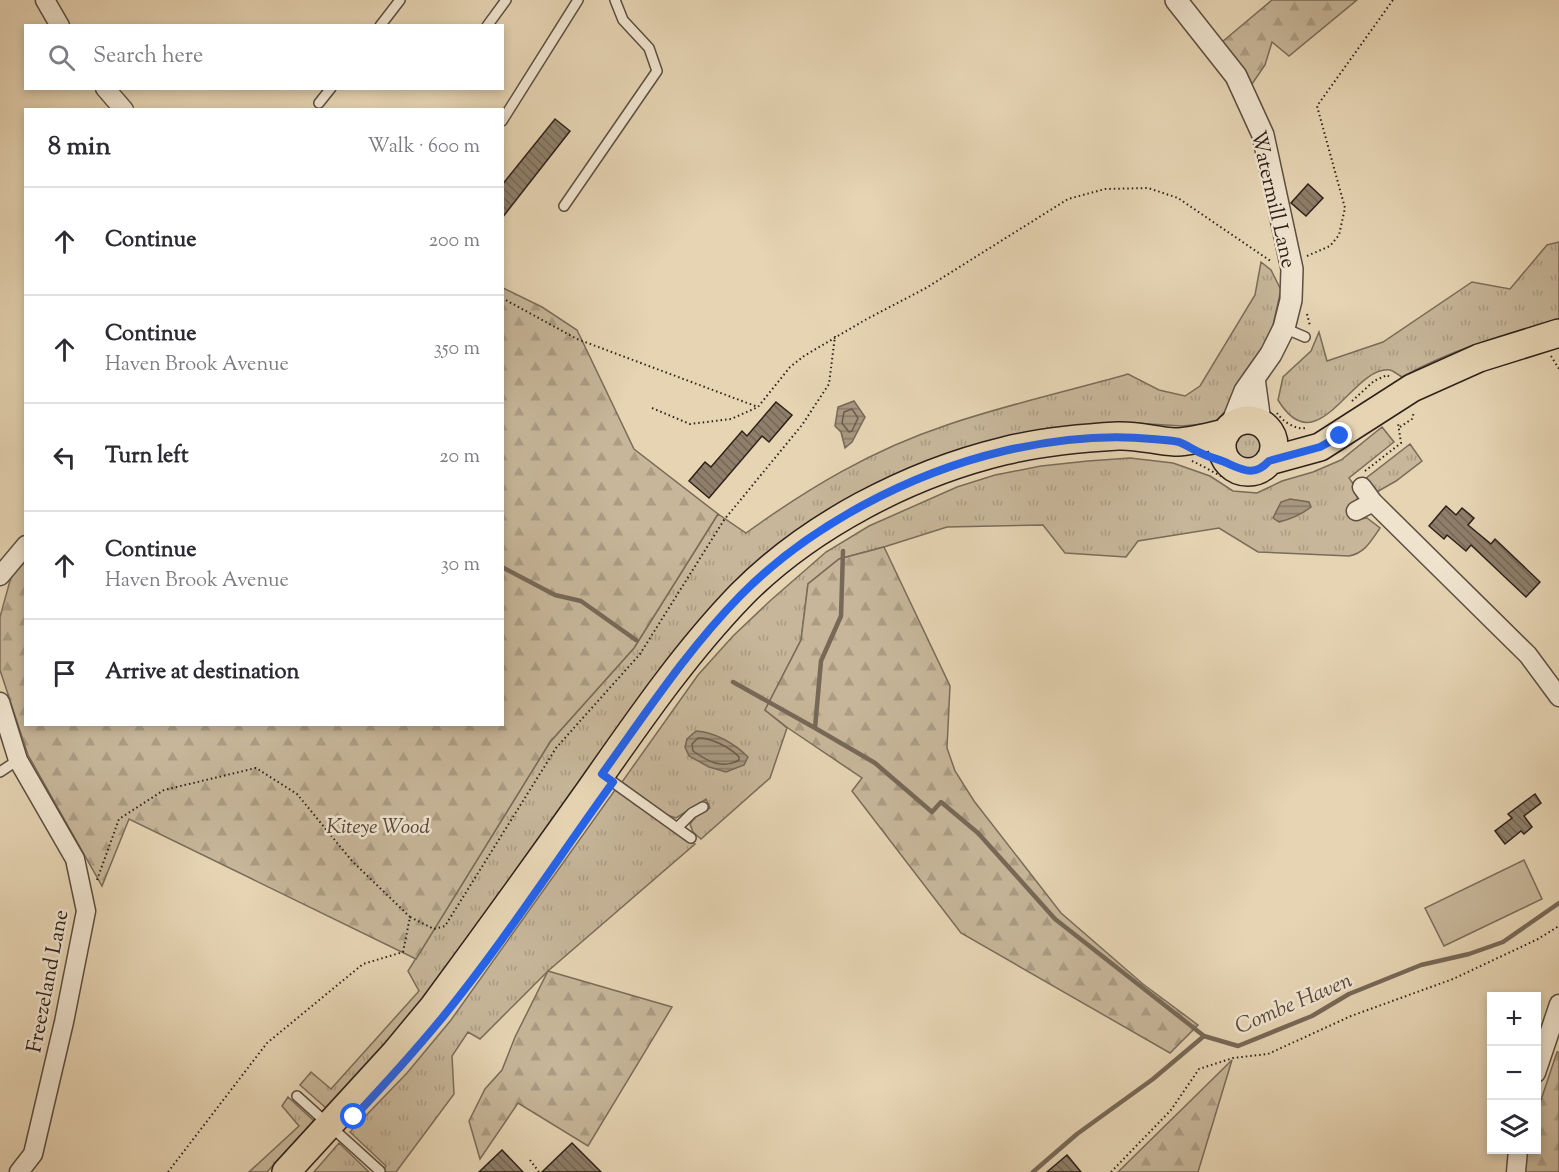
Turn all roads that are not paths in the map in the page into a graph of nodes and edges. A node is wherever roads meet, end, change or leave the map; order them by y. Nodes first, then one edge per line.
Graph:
1 (45, 0) edge
2 (400, 0) edge
3 (506, 0) edge
4 (578, 0) edge
5 (615, 0) edge
6 (1176, 0) edge
7 (59, 24) edge
8 (382, 24) edge
9 (488, 24) edge
10 (107, 90) edge
11 (329, 90) edge
12 (319, 103) dead end
13 (122, 108) edge
14 (504, 118) edge
15 (564, 206) dead end
16 (1284, 328) junction
17 (1305, 337) dead end
18 (1553, 341) edge
19 (1254, 378) junction
20 (1269, 422) junction
21 (1229, 429) junction
22 (1315, 437) junction
23 (1185, 452) junction
24 (1231, 465) junction
25 (1270, 469) junction
26 (1362, 487) road end
27 (1373, 502) junction
28 (1356, 511) dead end
29 (24, 547) edge
30 (0, 576) edge
31 (1559, 697) edge
32 (0, 702) edge
33 (18, 760) junction
34 (0, 772) edge
35 (602, 774) junction
36 (703, 807) dead end
37 (677, 828) junction
38 (691, 838) dead end
39 (1559, 1004) edge
40 (1541, 1058) edge
41 (297, 1096) dead end
42 (330, 1125) junction
43 (1518, 1154) edge
44 (381, 1171) edge
45 (19, 1172) edge
46 (286, 1172) edge
47 (1516, 1172) edge

1 - 7 street
2 - 8 lane
3 - 9 lane
4 - 14 lane
5 - 15 lane
6 - 16 street, Watermill Lane
10 - 13 street
11 - 12 lane
16 - 17 lane
16 - 19 street, Watermill Lane
18 - 22 main road
19 - 20 street
19 - 21 street, Watermill Lane
20 - 21 main road
20 - 22 main road
20 - 25 main road
21 - 23 main road
21 - 24 main road
22 - 25 main road
23 - 24 main road
23 - 35 main road
24 - 25 main road
26 - 27 street
27 - 28 street
27 - 31 street
29 - 30 street
32 - 33 street, Freezeland Lane
33 - 34 lane
33 - 45 street, Freezeland Lane
35 - 37 lane
35 - 42 main road
36 - 37 lane
37 - 38 lane
39 - 40 street
41 - 42 lane
42 - 44 lane
42 - 46 main road
43 - 47 street

